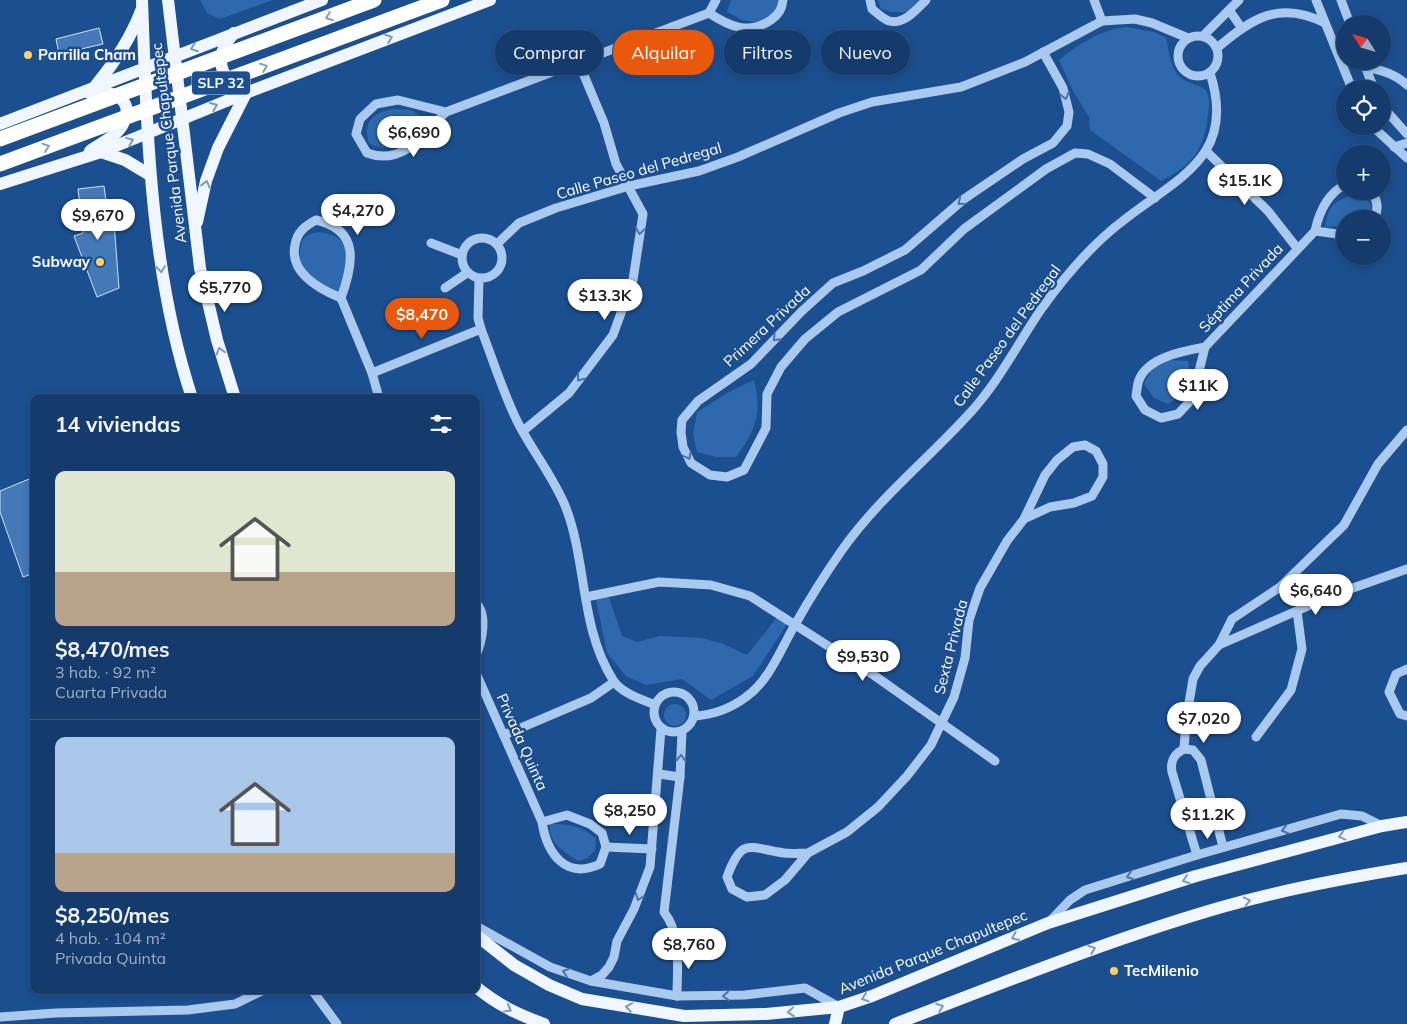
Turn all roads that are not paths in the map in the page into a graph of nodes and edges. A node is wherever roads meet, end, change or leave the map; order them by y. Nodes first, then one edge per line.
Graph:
1 (168, 0) edge
2 (322, 0) edge
3 (374, 0) edge
4 (442, 0) edge
5 (490, 0) edge
6 (716, 0) edge
7 (783, 0) edge
8 (870, 0) edge
9 (926, 0) edge
10 (1094, 0) edge
11 (1240, 0) edge
12 (1316, 0) edge
13 (1341, 0) edge
14 (142, 3) edge
15 (1229, 10) junction
16 (709, 13) junction
17 (1347, 15) edge
18 (1102, 21) junction
19 (1325, 23) junction
20 (1241, 27) junction
21 (235, 33) junction
22 (1203, 36) junction
23 (1188, 38) junction
24 (1217, 48) junction
25 (1043, 52) junction
26 (603, 53) edge
27 (175, 56) junction
28 (146, 67) junction
29 (1380, 70) edge
30 (1210, 72) junction
31 (544, 75) edge
32 (584, 75) edge
33 (1348, 80) edge
34 (1406, 82) edge
35 (95, 86) junction
36 (246, 93) junction
37 (58, 100) junction
38 (446, 112) junction
39 (1391, 116) edge
40 (182, 120) junction
41 (0, 124) edge
42 (148, 133) junction
43 (1407, 134) edge
44 (1381, 135) edge
45 (0, 138) edge
46 (1407, 143) edge
47 (1394, 147) junction
48 (101, 152) junction
49 (1207, 152) junction
50 (1407, 158) edge
51 (78, 159) junction
52 (0, 164) edge
53 (150, 175) junction
54 (0, 184) edge
55 (629, 186) junction
56 (1336, 190) edge
57 (1155, 198) junction
58 (1315, 231) junction
59 (195, 232) junction
60 (1336, 234) edge
61 (431, 242) dead end
62 (497, 244) junction
63 (1297, 248) junction
64 (462, 255) junction
65 (467, 273) junction
66 (479, 279) junction
67 (445, 288) dead end
68 (341, 298) junction
69 (481, 329) junction
70 (1205, 347) junction
71 (372, 373) junction
72 (191, 394) edge
73 (234, 394) edge
74 (378, 394) edge
75 (1407, 430) edge
76 (523, 431) junction
77 (1024, 519) junction
78 (1407, 569) edge
79 (586, 597) junction
80 (480, 606) edge
81 (1297, 611) junction
82 (796, 623) junction
83 (1219, 645) junction
84 (480, 646) edge
85 (1407, 669) edge
86 (480, 681) edge
87 (614, 682) junction
88 (655, 705) junction
89 (694, 716) junction
90 (1407, 716) edge
91 (942, 723) junction
92 (661, 729) junction
93 (682, 731) junction
94 (504, 734) junction
95 (1256, 737) dead end
96 (1184, 749) junction
97 (995, 761) dead end
98 (659, 774) junction
99 (680, 777) junction
100 (542, 822) junction
101 (1407, 822) edge
102 (1382, 826) junction
103 (606, 847) junction
104 (652, 848) junction
105 (1224, 848) junction
106 (808, 853) junction
107 (1197, 855) junction
108 (650, 867) junction
109 (1407, 868) edge
110 (668, 869) junction
111 (1048, 923) junction
112 (480, 928) edge
113 (480, 938) edge
114 (591, 981) junction
115 (480, 990) edge
116 (256, 994) edge
117 (315, 994) edge
118 (677, 996) junction
119 (839, 1007) junction
120 (5, 1017) edge
121 (2, 1024) edge
122 (337, 1024) edge
123 (544, 1024) edge
124 (835, 1024) edge
125 (895, 1024) edge

1 - 27 main road, Avenida Parque Chapultepec
2 - 21 main road
3 -> 45 highway, SLP 32, bridge
52 -> 4 highway, SLP 32, bridge
36 -> 5 main road
6 - 16 street
7 - 16 street
8 - 9 street
10 - 18 street
11 - 15 street
12 - 19 street
13 - 17 street
14 - 28 main road, Avenida Parque Chapultepec
14 - 35 main road
15 - 20 street
15 - 22 street
16 - 26 street
18 - 23 street, Calle Paseo del Pedregal
18 - 25 street, Calle Paseo del Pedregal
19 - 20 street
19 - 33 street
20 - 24 street
21 -> 27 main road
21 - 36 main road
22 - 23 street
22 - 24 street
23 - 30 street
24 - 30 street
25 - 55 street, Calle Paseo del Pedregal
25 -> 57 street, Primera Privada
27 - 28 main road
27 - 40 main road, Avenida Parque Chapultepec
28 - 35 main road
28 - 42 main road, Avenida Parque Chapultepec
29 - 34 street
30 - 49 street, Calle Paseo del Pedregal
31 - 38 street
32 - 55 street
35 - 37 main road
40 -> 36 main road
59 -> 36 main road
37 - 41 main road
37 - 51 main road
38 - 38 street
39 - 43 street
40 - 42 main road
40 - 59 main road, Avenida Parque Chapultepec
48 -> 42 main road
42 - 53 main road, Avenida Parque Chapultepec
44 - 47 street
46 - 47 street
47 - 50 street
48 - 51 main road
48 - 53 main road
49 - 57 street, Calle Paseo del Pedregal
49 - 63 street, Séptima Privada
51 - 54 main road
53 -> 72 main road, Avenida Parque Chapultepec
55 - 62 street, Calle Paseo del Pedregal
55 -> 76 street
56 - 58 street, Séptima Privada
57 - 82 street, Calle Paseo del Pedregal
58 - 60 street
58 - 63 street, Séptima Privada
73 -> 59 main road, Avenida Parque Chapultepec
61 - 64 street
62 - 64 street
62 - 66 street
63 - 70 street, Séptima Privada
64 - 65 street
65 - 66 street
65 - 67 street
66 - 69 street
68 - 68 street
68 - 71 street
69 - 71 street
69 - 76 street
70 - 70 street, Séptima Privada
71 - 74 street
75 - 83 street
76 - 79 street
77 - 77 street, Sexta Privada
77 - 91 street, Sexta Privada
78 - 81 street
79 - 82 street
79 - 87 street
80 - 84 street
81 - 83 street
81 - 95 street
82 - 89 street, Calle Paseo del Pedregal
82 - 91 street
83 - 96 street
85 - 90 street
86 - 94 street, Privada Quinta
87 - 88 street
87 - 94 street
88 - 89 street
88 - 92 street
89 - 93 street
91 - 97 street
91 - 106 street, Sexta Privada
92 - 93 street
92 - 98 street
99 -> 93 street
94 - 100 street, Privada Quinta
96 - 105 street
96 - 107 street
98 - 99 street
98 - 104 street
99 - 110 street
100 - 103 street
100 - 103 street, Privada Quinta
101 - 102 main road, Avenida Parque Chapultepec
102 -> 105 street
102 -> 111 main road, Avenida Parque Chapultepec
103 - 104 street
104 - 108 street
105 - 107 street
106 - 106 street, Sexta Privada
107 -> 111 street
108 - 110 street
108 -> 114 street
125 -> 109 main road
110 - 118 street
111 -> 119 main road, Avenida Parque Chapultepec
114 -> 112 street
119 -> 113 main road, Avenida Parque Chapultepec
114 - 118 street
115 -> 123 main road
116 - 120 street
117 - 122 street
119 -> 118 street
119 - 124 main road
120 - 121 street

